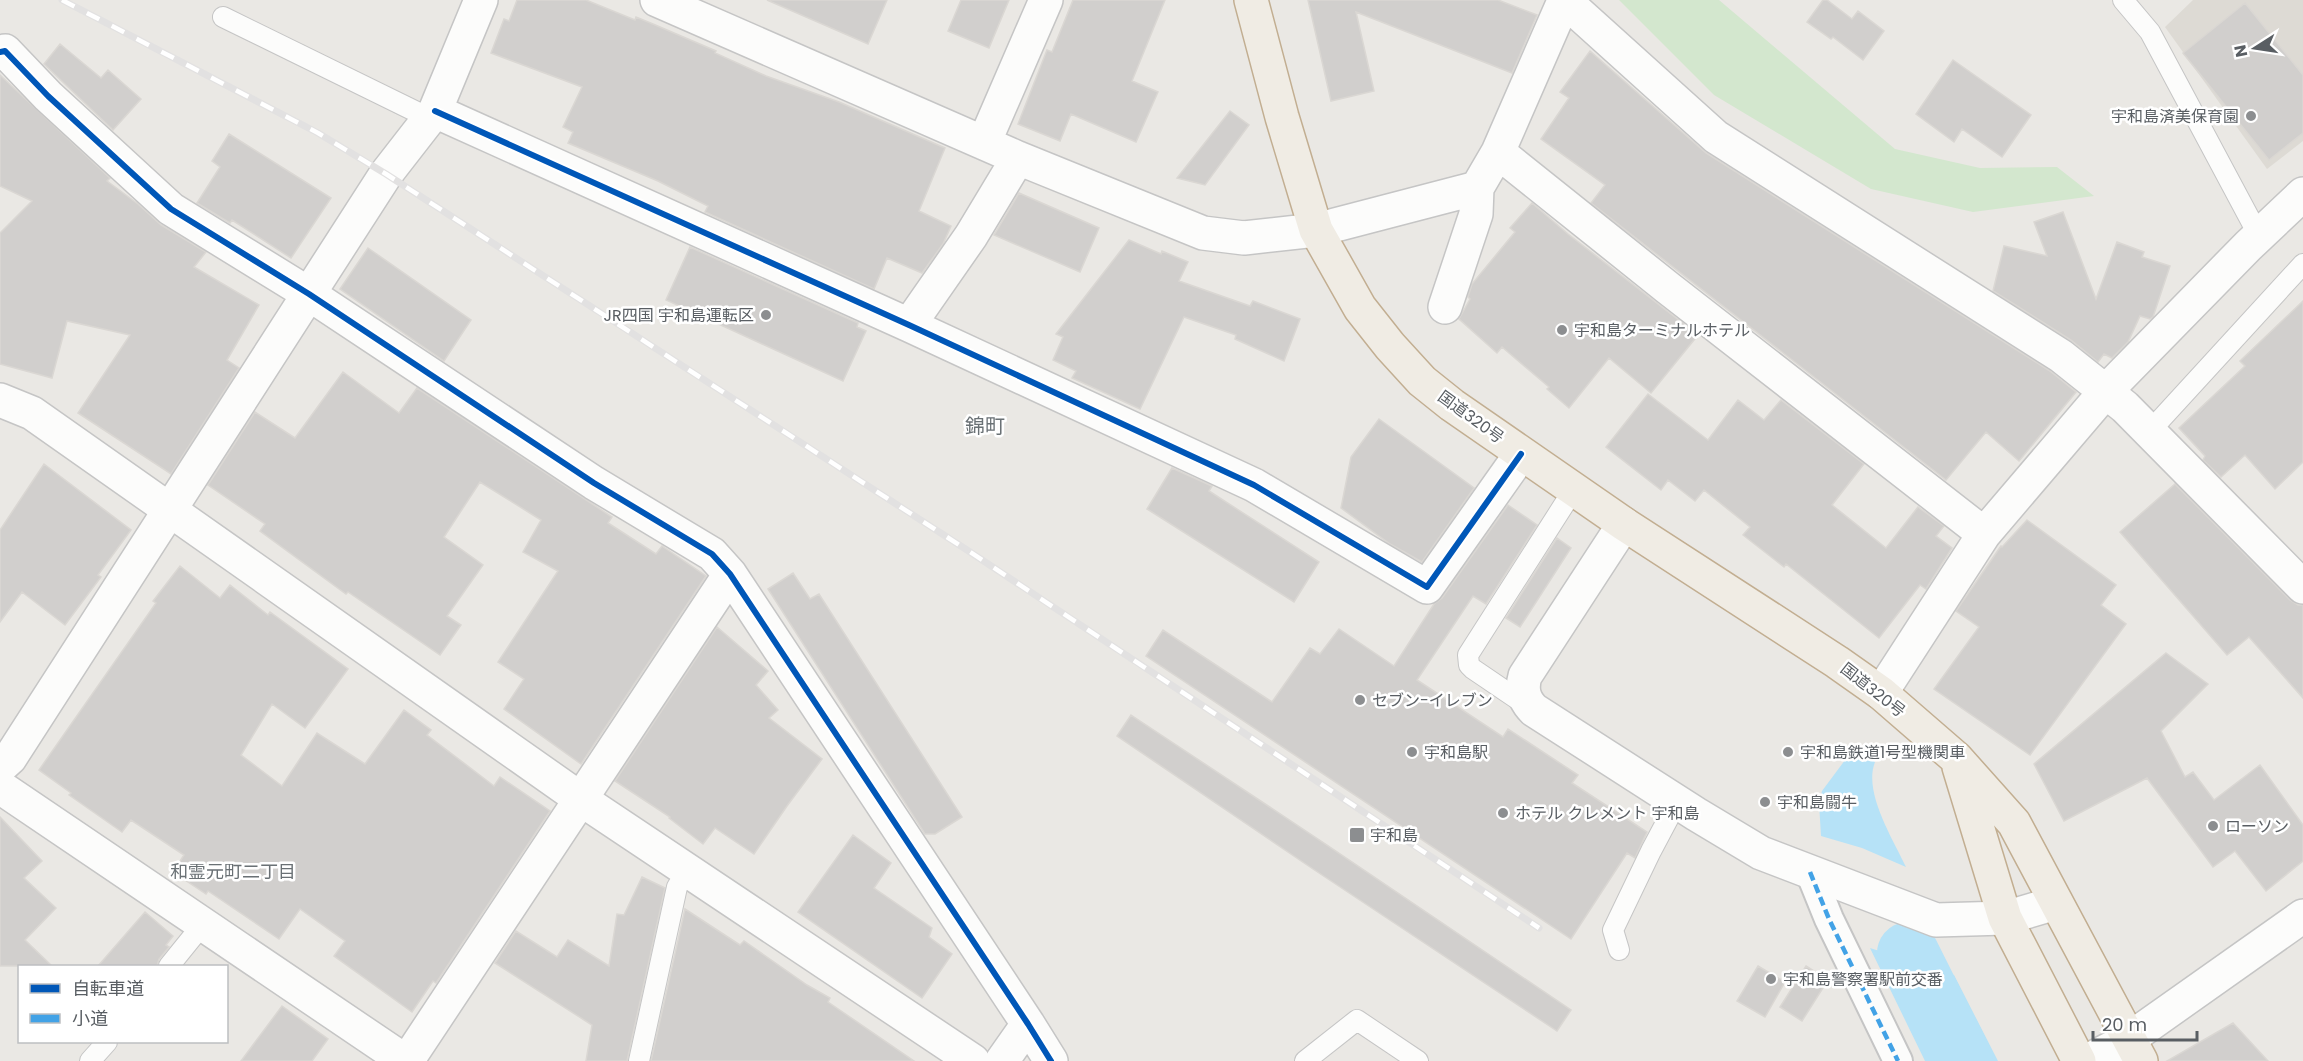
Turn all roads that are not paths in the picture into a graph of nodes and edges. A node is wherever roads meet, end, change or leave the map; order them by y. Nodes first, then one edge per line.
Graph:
1 (481, 0) edge
2 (657, 0) edge
3 (1046, 0) edge
4 (1251, 0) edge
5 (1564, 0) edge
6 (2123, 0) edge
7 (223, 17) dead end
8 (0, 52) edge
9 (432, 114) junction
10 (984, 143) junction
11 (1498, 152) junction
12 (1018, 158) junction
13 (1477, 188) junction
14 (2303, 194) edge
15 (1316, 230) junction
16 (2259, 236) junction
17 (2303, 264) edge
18 (309, 294) junction
19 (1445, 307) dead end
20 (909, 325) junction
21 (0, 400) edge
22 (2132, 414) junction
23 (1521, 454) junction
24 (1574, 489) junction
25 (170, 510) junction
26 (1624, 524) junction
27 (1984, 534) junction
28 (730, 574) junction
29 (2303, 588) edge
30 (1881, 693) junction
31 (1534, 710) junction
32 (1956, 758) junction
33 (0, 767) edge
34 (0, 787) edge
35 (582, 800) junction
36 (1677, 802) junction
37 (687, 871) junction
38 (1810, 872) junction
39 (2056, 903) junction
40 (2303, 916) edge
41 (2005, 918) junction
42 (203, 924) junction
43 (1619, 950) dead end
44 (170, 965) edge
45 (1028, 1023) junction
46 (105, 1043) edge
47 (2135, 1050) edge
48 (90, 1061) edge
49 (406, 1061) edge
50 (639, 1061) edge
51 (973, 1061) edge
52 (1002, 1061) edge
53 (1051, 1061) edge
54 (1305, 1061) edge
55 (1418, 1061) edge
56 (1898, 1061) edge
57 (2079, 1061) edge
58 (2087, 1061) edge

1 - 9 street
2 - 10 street
3 - 10 street
4 - 15 highway, 国道320号
5 - 11 street
5 - 22 street
6 - 16 lane
7 - 9 lane
8 - 18 street
9 - 18 street
9 - 20 street
10 - 12 street
11 - 13 street
11 - 27 street
12 - 15 street
12 - 20 street
13 - 15 street
13 - 19 street
14 - 16 street
15 - 23 highway, 国道320号
16 - 22 street
17 - 22 lane
18 - 25 street
18 - 28 street
20 - 23 street
21 - 25 street
22 - 27 street
22 - 29 street
23 - 24 highway, 国道320号
24 - 26 highway, 国道320号
24 - 31 lane
25 - 33 street
25 - 35 street
26 - 30 highway, 国道320号
26 - 31 street
27 - 30 street
28 - 35 street
28 - 45 street
30 - 32 highway, 国道320号
31 - 36 street
32 - 39 highway, 国道320号
32 - 41 highway
34 - 42 street
35 - 37 street
35 - 49 street
36 - 38 street
36 - 43 lane
37 - 50 lane
37 - 51 street
38 - 41 street
38 - 56 street
39 - 41 street
39 - 47 highway, 国道320号
40 - 47 street
41 - 57 highway
42 - 44 lane
42 - 49 street
45 - 52 street
45 - 53 street
46 - 48 lane
47 - 58 street
54 - 55 lane

